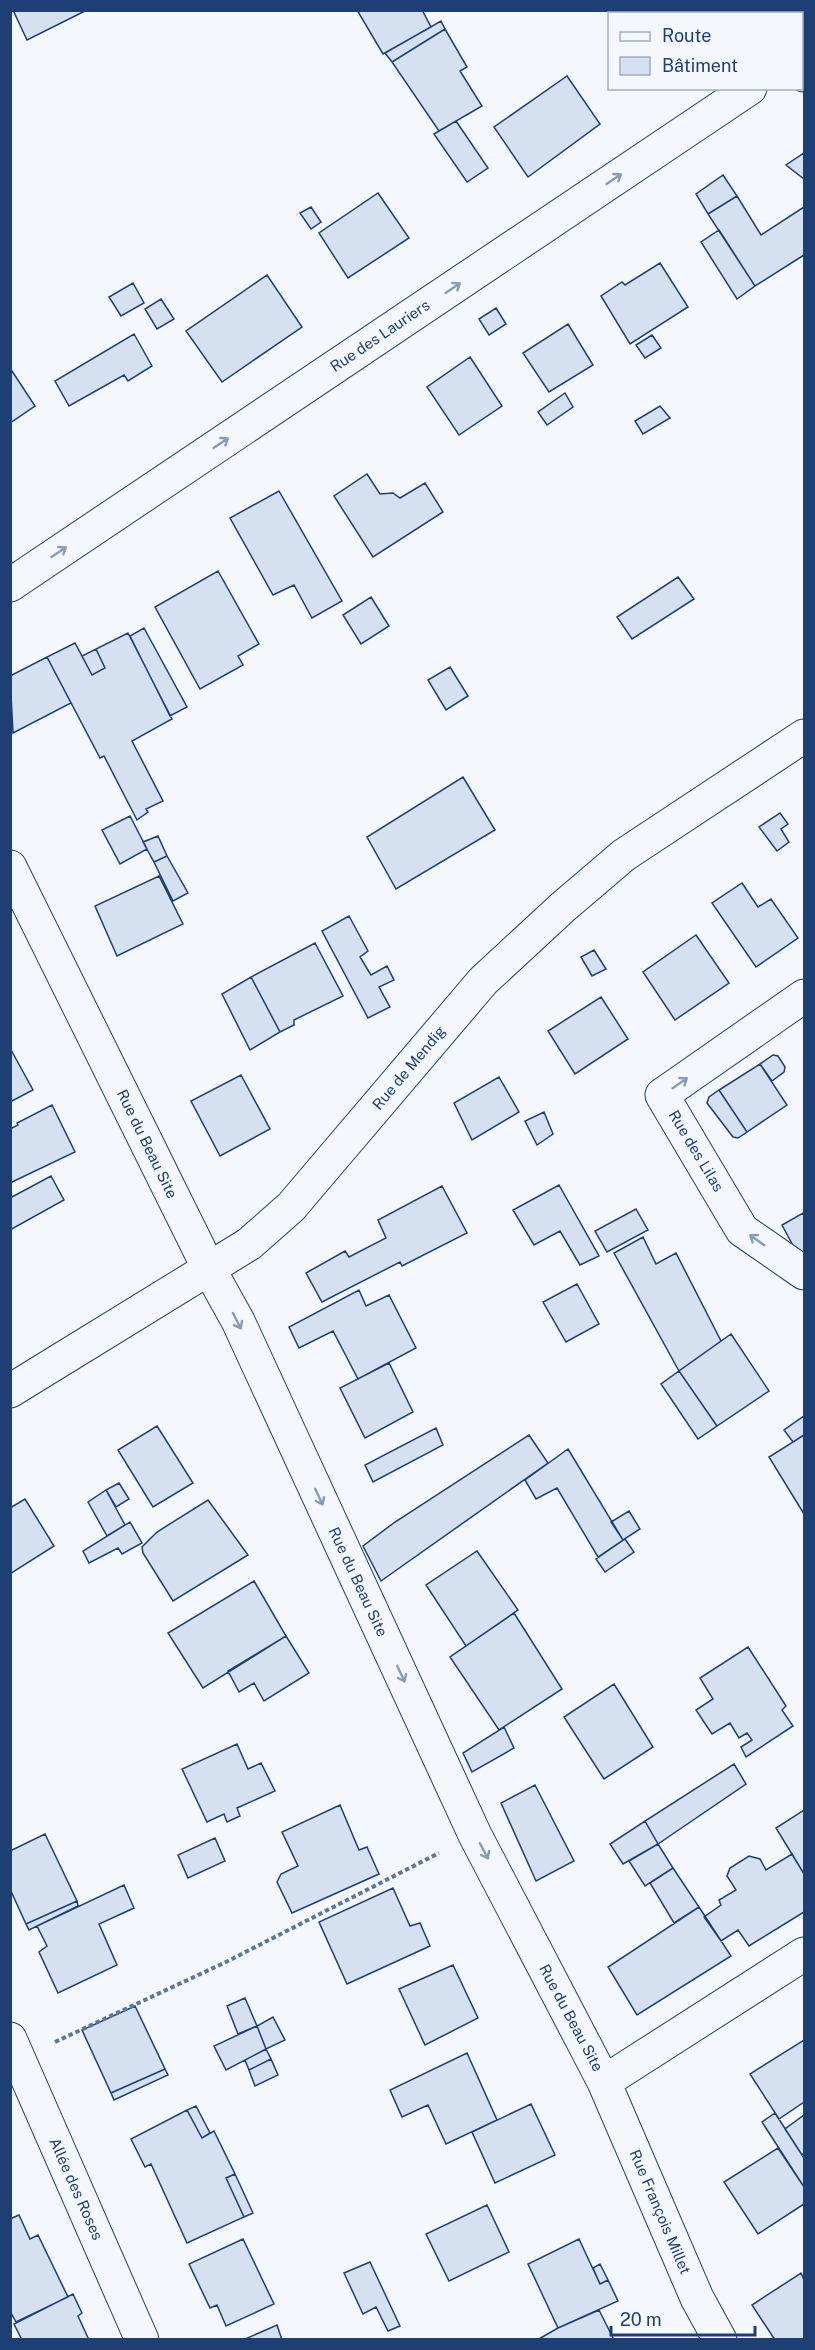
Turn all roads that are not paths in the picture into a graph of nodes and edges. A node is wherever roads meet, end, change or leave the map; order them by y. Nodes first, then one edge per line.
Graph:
1 (747, 90) edge
2 (10, 585) edge
3 (804, 736) edge
4 (10, 867) edge
5 (804, 996) edge
6 (209, 1269) junction
7 (804, 1273) edge
8 (10, 1391) edge
9 (804, 1954) edge
10 (15, 2049) edge
11 (604, 2082) junction
12 (142, 2340) edge
13 (720, 2340) edge

2 -> 1 street, Rue des Lauriers
3 - 6 street, Rue de Mendig
4 - 6 street, Rue du Beau Site
7 -> 5 street, Rue des Lilas
6 - 8 street, Rue de Mendig
6 -> 11 street, Rue du Beau Site
9 - 11 street, Rue du Beau Site
10 - 12 street, Allée des Roses
11 - 13 street, Rue François Millet

